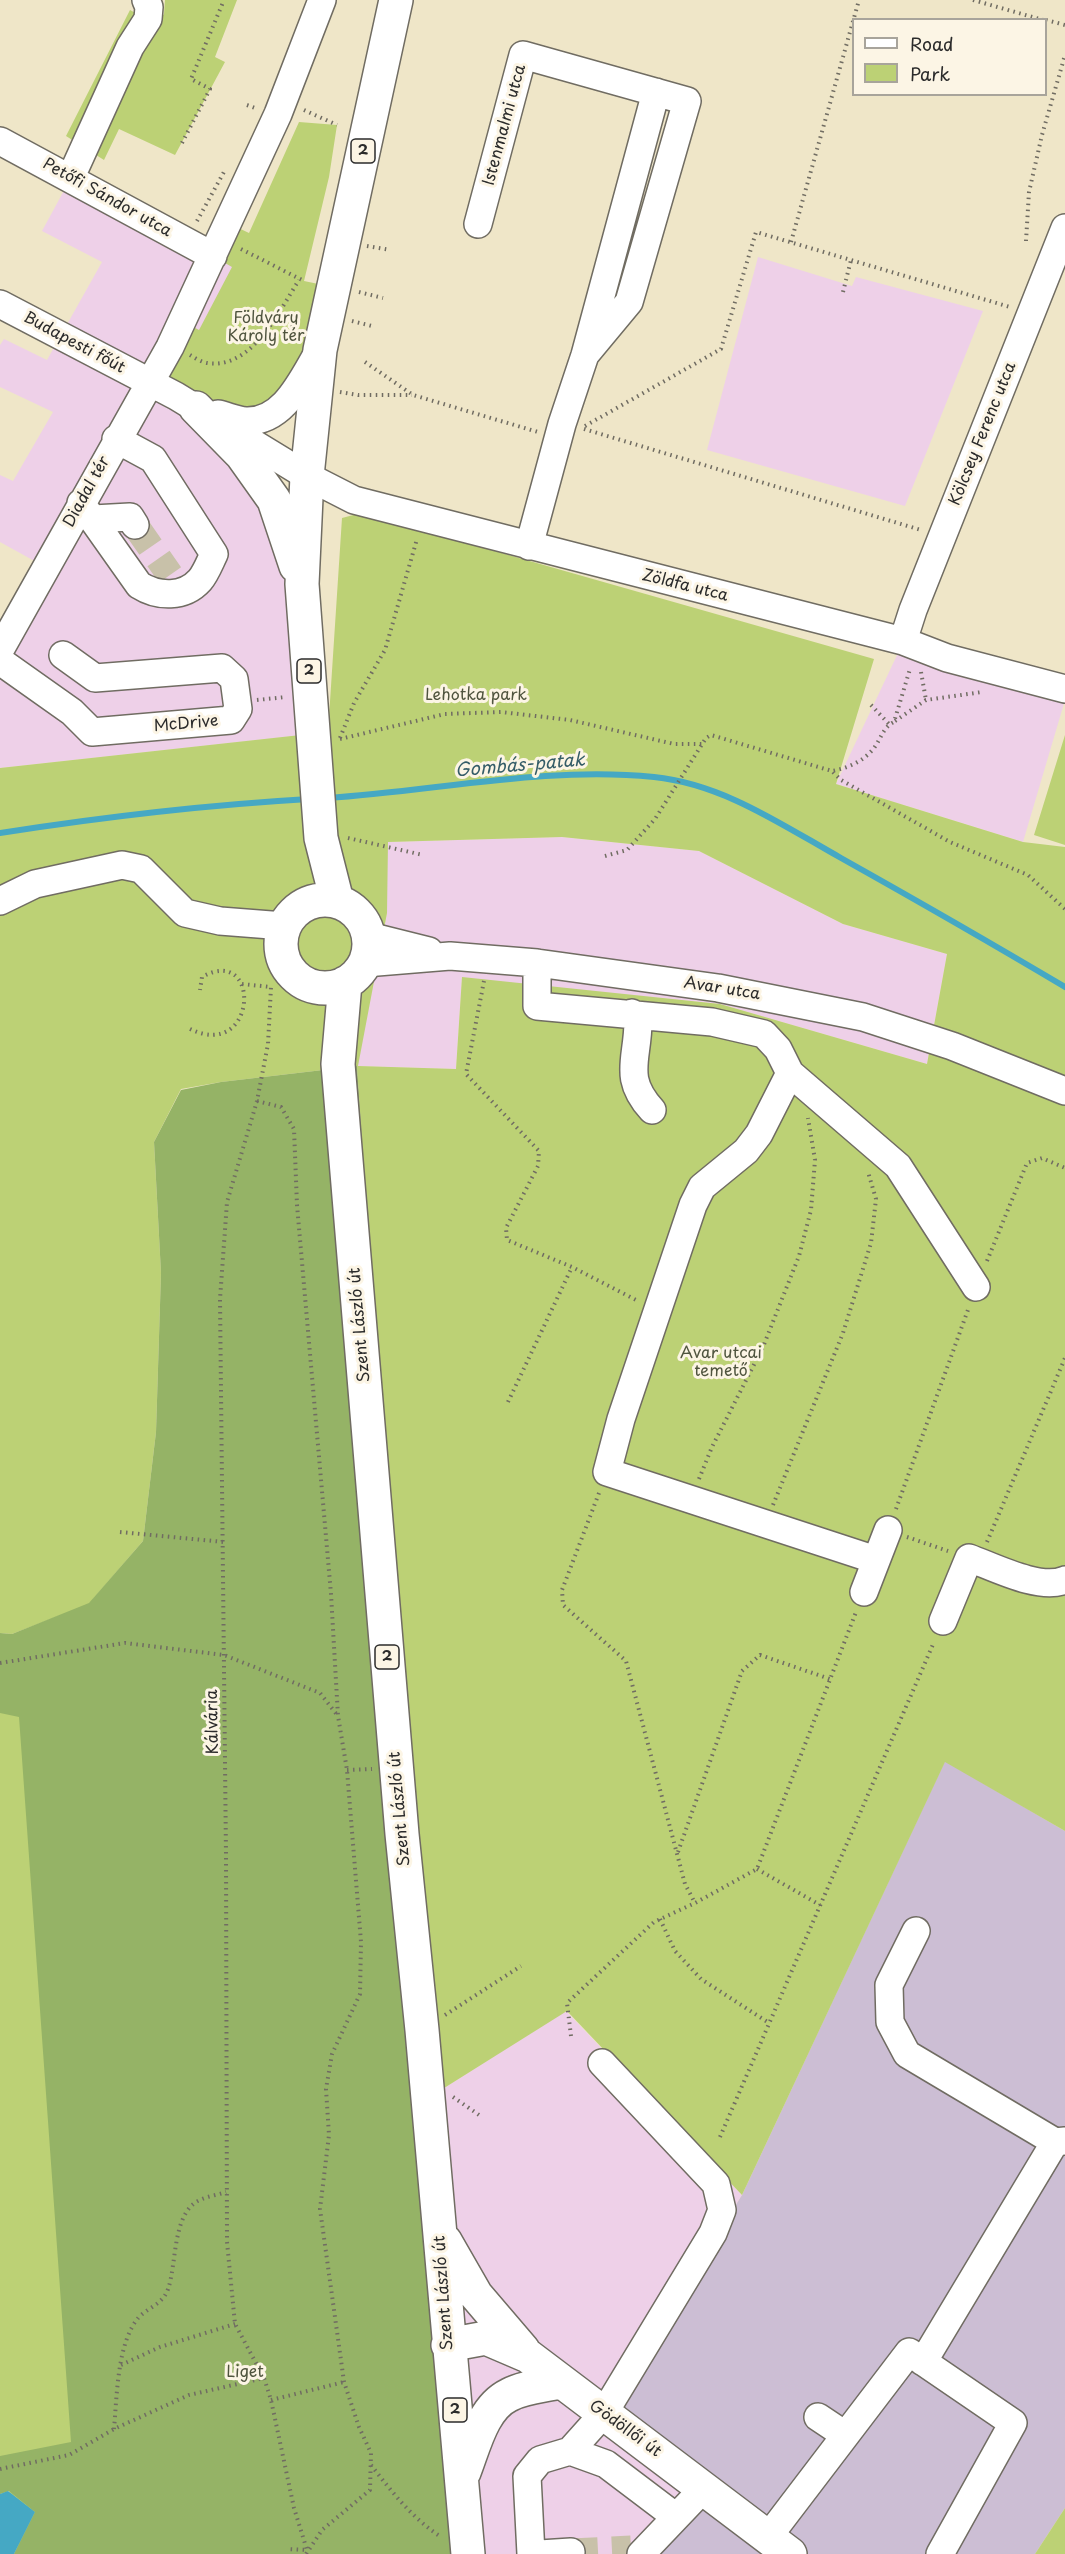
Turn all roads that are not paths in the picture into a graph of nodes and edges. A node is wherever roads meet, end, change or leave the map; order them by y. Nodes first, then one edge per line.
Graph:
1 (146, 0) edge
2 (321, 0) edge
3 (396, 0) edge
4 (0, 141) edge
5 (71, 177) junction
6 (478, 224) dead end
7 (1065, 228) edge
8 (217, 247) junction
9 (0, 304) edge
10 (320, 350) junction
11 (149, 382) junction
12 (196, 408) junction
13 (116, 439) junction
14 (308, 476) junction
15 (87, 511) junction
16 (135, 525) tunnel mouth
17 (529, 546) junction
18 (302, 584) junction
19 (903, 641) junction
20 (0, 650) edge
21 (63, 655) dead end
22 (0, 661) edge
23 (1065, 689) edge
24 (0, 901) edge
25 (309, 910) junction
26 (537, 963) junction
27 (349, 967) junction
28 (718, 988) junction
29 (632, 1013) junction
30 (712, 1022) junction
31 (796, 1079) junction
32 (1065, 1091) edge
33 (652, 1110) dead end
34 (976, 1287) road end
35 (888, 1530) road end
36 (876, 1560) junction
37 (1065, 1580) edge
38 (864, 1592) road end
39 (943, 1621) road end
40 (916, 1931) dead end
41 (602, 2063) dead end
42 (1060, 2141) edge
43 (440, 2231) junction
44 (448, 2344) junction
45 (528, 2356) junction
46 (923, 2362) junction
47 (560, 2382) junction
48 (604, 2413) junction
49 (818, 2416) dead end
50 (845, 2436) junction
51 (570, 2451) junction
52 (462, 2476) junction
53 (704, 2488) junction
54 (676, 2517) junction
55 (456, 2546) edge
56 (779, 2546) edge
57 (640, 2550) edge
58 (571, 2552) dead end
59 (531, 2554) edge
60 (540, 2554) edge
61 (940, 2554) edge

1 - 5 street
2 - 8 street
3 - 10 main road, 2
4 - 5 street, Petőfi Sándor utca
5 - 8 street, Petőfi Sándor utca
6 - 17 street, Istenmalmi utca
7 - 19 street, Kölcsey Ferenc utca
8 - 11 street
9 - 11 street, Budapesti főút
10 - 12 street
10 - 14 main road, 2
11 - 12 street
11 - 13 street, Diadal tér
12 - 14 street
12 - 18 main road
13 - 15 street, Diadal tér
13 - 15 street
14 - 17 street, Zöldfa utca
14 - 18 main road, 2
15 - 16 street
15 - 20 street, Diadal tér
17 - 19 street, Zöldfa utca
18 - 25 main road, 2
19 - 23 street, Zöldfa utca
21 - 22 street, McDrive
24 - 25 street
25 - 27 main road
25 - 27 main road, 2
26 - 27 street, Avar utca
26 - 28 street, Avar utca
26 - 29 street
27 - 43 main road, Szent László út / 2
28 - 30 street
28 - 32 street, Avar utca
29 - 30 street
29 - 33 street
30 - 31 street
31 - 34 street
31 - 36 street
35 - 36 street
36 - 38 street
37 - 39 street
40 - 42 street
41 - 48 street
42 - 46 street
43 - 44 main road, Szent László út / 2
43 - 45 main road
44 - 45 main road, Gödöllői út
44 - 52 main road, Szent László út / 2
45 - 47 main road, Gödöllői út
46 - 50 street
46 - 61 street
47 - 48 main road, Gödöllői út
47 - 52 main road
48 - 51 street
48 - 53 main road, Gödöllői út
49 - 50 street
50 - 56 street
51 - 54 street
51 - 59 street
52 - 55 main road, Szent László út / 2
53 - 54 street
53 - 56 main road, Gödöllői út
54 - 57 street
58 - 60 street

